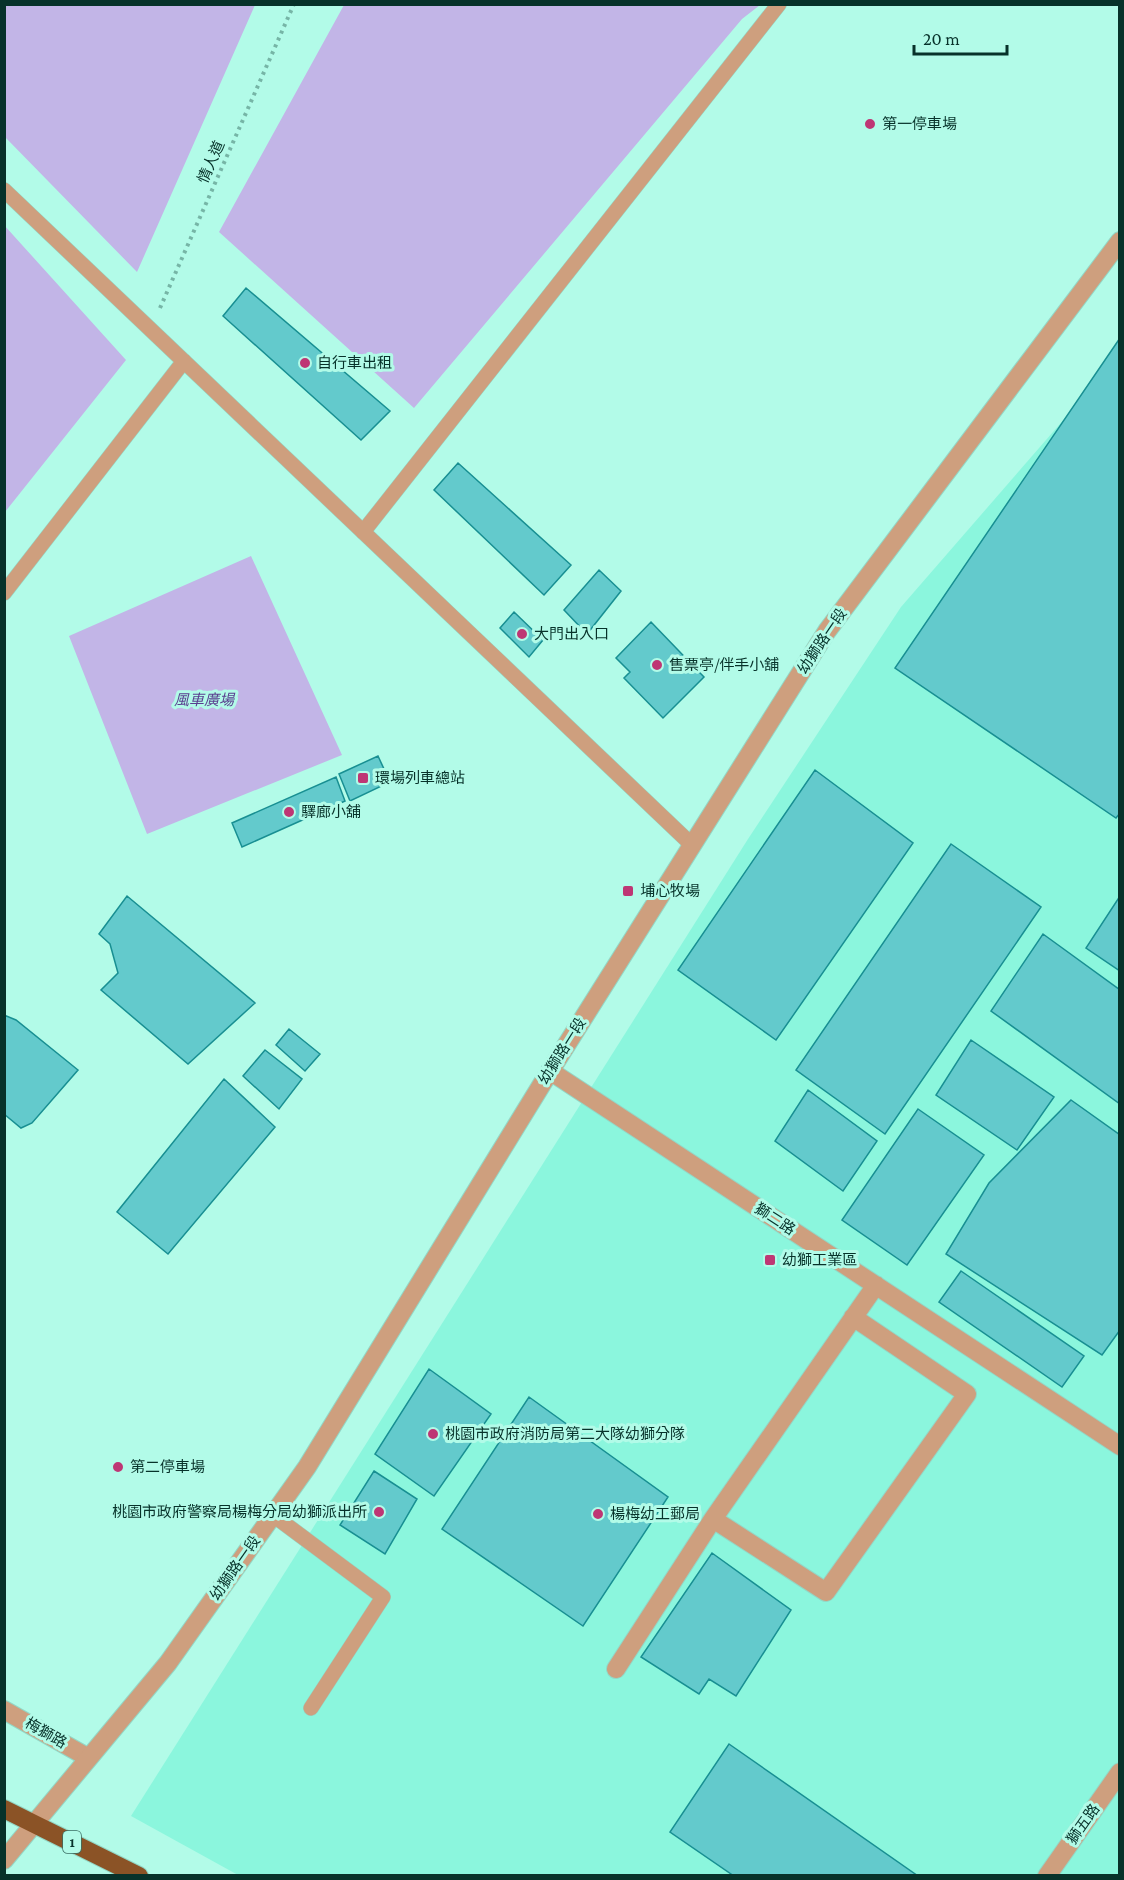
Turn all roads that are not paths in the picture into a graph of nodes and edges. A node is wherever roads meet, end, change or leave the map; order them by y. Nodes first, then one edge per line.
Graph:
1 (779, 4) edge
2 (4, 190) edge
3 (1119, 241) edge
4 (184, 361) junction
5 (363, 532) junction
6 (4, 593) edge
7 (692, 845) junction
8 (550, 1071) junction
9 (876, 1285) junction
10 (853, 1317) junction
11 (1118, 1442) edge
12 (273, 1515) junction
13 (713, 1520) junction
14 (616, 1668) dead end
15 (311, 1708) dead end
16 (4, 1710) edge
17 (87, 1757) junction
18 (1119, 1773) edge
19 (4, 1809) edge
20 (4, 1860) edge
21 (140, 1875) edge
22 (1047, 1875) edge

1 - 5 lane
2 - 4 lane
3 - 7 street, 幼獅路一段
4 - 5 lane
4 - 6 lane
5 - 7 lane
7 - 8 street, 幼獅路一段
8 - 9 street, 獅二路
8 - 12 street, 幼獅路一段
9 - 10 street
9 - 11 street, 獅二路
10 - 13 street
10 - 13 street
12 - 15 lane
12 - 17 street, 幼獅路一段
13 - 14 street
16 - 17 street, 梅獅路
17 - 20 street, 幼獅路一段
18 - 22 street, 獅五路
19 - 21 highway, 1

